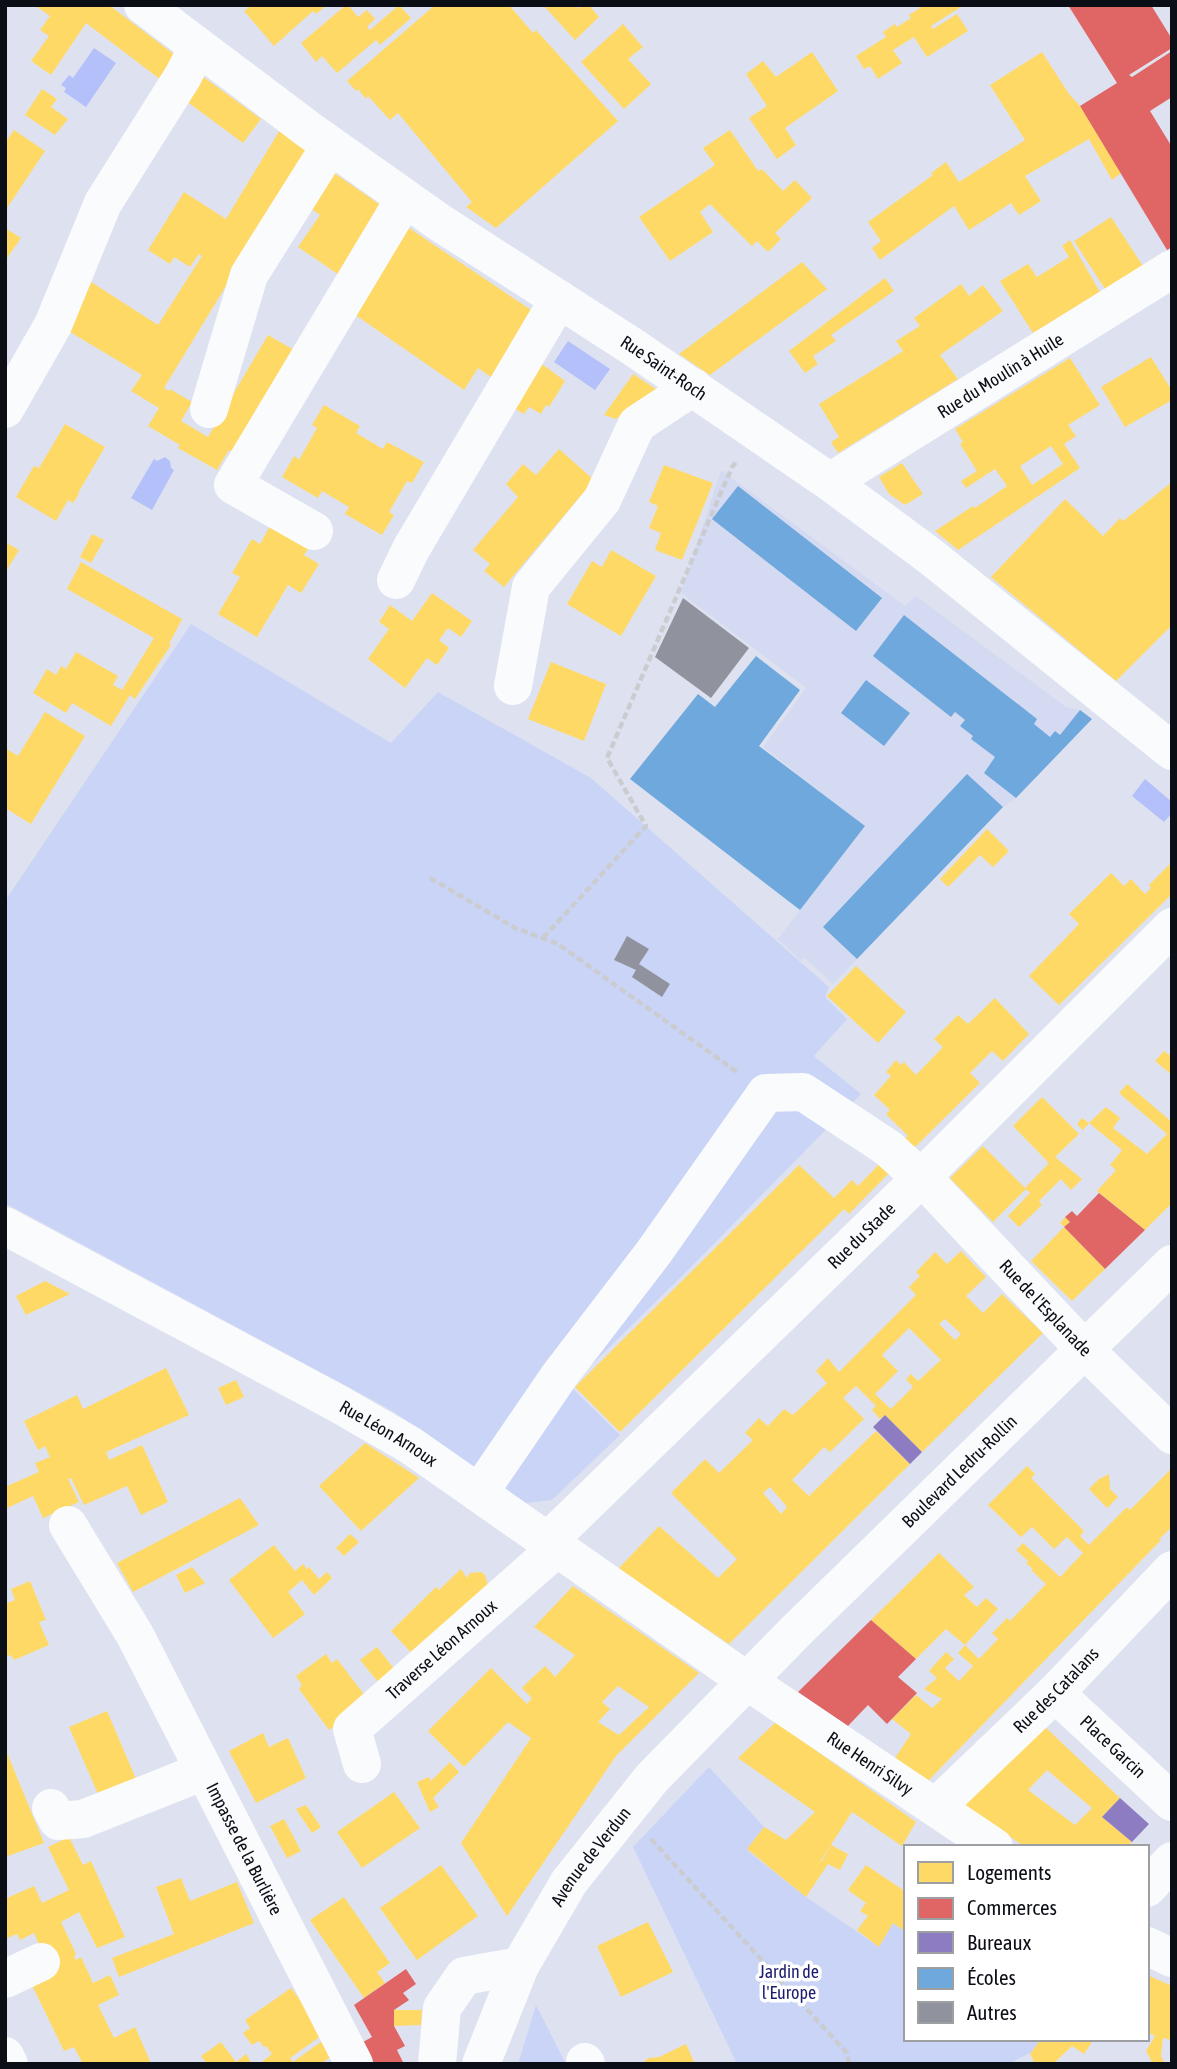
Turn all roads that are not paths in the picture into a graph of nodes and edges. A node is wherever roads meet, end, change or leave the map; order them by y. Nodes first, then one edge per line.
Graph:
1 (143, 5) edge
2 (198, 47) junction
3 (330, 146) junction
4 (404, 198) junction
5 (1172, 269) edge
6 (559, 299) junction
7 (692, 387) junction
8 (5, 409) edge
9 (209, 409) dead end
10 (830, 482) junction
11 (314, 531) dead end
12 (396, 580) dead end
13 (513, 687) dead end
14 (1172, 751) edge
15 (1172, 928) edge
16 (921, 1178) junction
17 (5, 1226) edge
18 (1172, 1264) edge
19 (1085, 1350) junction
20 (1172, 1435) edge
21 (479, 1493) junction
22 (68, 1525) dead end
23 (552, 1545) junction
24 (1172, 1570) edge
25 (747, 1681) junction
26 (1055, 1693) junction
27 (362, 1763) dead end
28 (204, 1771) junction
29 (1172, 1802) edge
30 (937, 1806) junction
31 (51, 1808) dead end
32 (991, 1845) edge
33 (1172, 1861) edge
34 (1149, 1886) edge
35 (1149, 1947) edge
36 (1172, 1958) edge
37 (41, 1962) dead end
38 (520, 1966) junction
39 (5, 1979) edge
40 (5, 2056) edge
41 (9, 2064) edge
42 (354, 2064) edge
43 (437, 2064) edge
44 (481, 2064) edge

1 - 2 street, Rue Saint-Roch
2 - 3 street, Rue Saint-Roch
2 - 8 street
3 - 4 street, Rue Saint-Roch
3 - 9 street
4 - 6 street, Rue Saint-Roch
4 - 11 street
5 - 10 street, Rue du Moulin à Huile
6 - 7 street, Rue Saint-Roch
6 - 12 street
7 - 10 street, Rue Saint-Roch
7 - 13 street
10 - 14 street, Rue Saint-Roch
15 - 16 street, Rue du Stade
16 - 19 street, Rue de l'Esplanade
16 - 21 street, Rue de l'Esplanade
16 - 23 street, Rue du Stade
17 - 21 street, Rue Léon Arnoux
18 - 19 street, Boulevard Ledru-Rollin
19 - 20 street, Rue de l'Esplanade
19 - 25 street, Boulevard Ledru-Rollin
21 - 23 street, Rue Léon Arnoux
22 - 28 street, Impasse de la Burlière
23 - 25 street, Rue Léon Arnoux
23 - 27 street, Traverse Léon Arnoux
24 - 26 street, Rue des Catalans
25 - 30 street, Rue Henri Silvy
25 - 38 street, Avenue de Verdun
26 - 29 street, Place Garcin
26 - 30 street, Rue des Catalans
28 - 31 street
28 - 42 street, Impasse de la Burlière
30 - 32 street, Rue Henri Silvy
33 - 34 street
35 - 36 street
37 - 39 street
38 - 43 street
38 - 44 street, Avenue de Verdun
40 - 41 street

